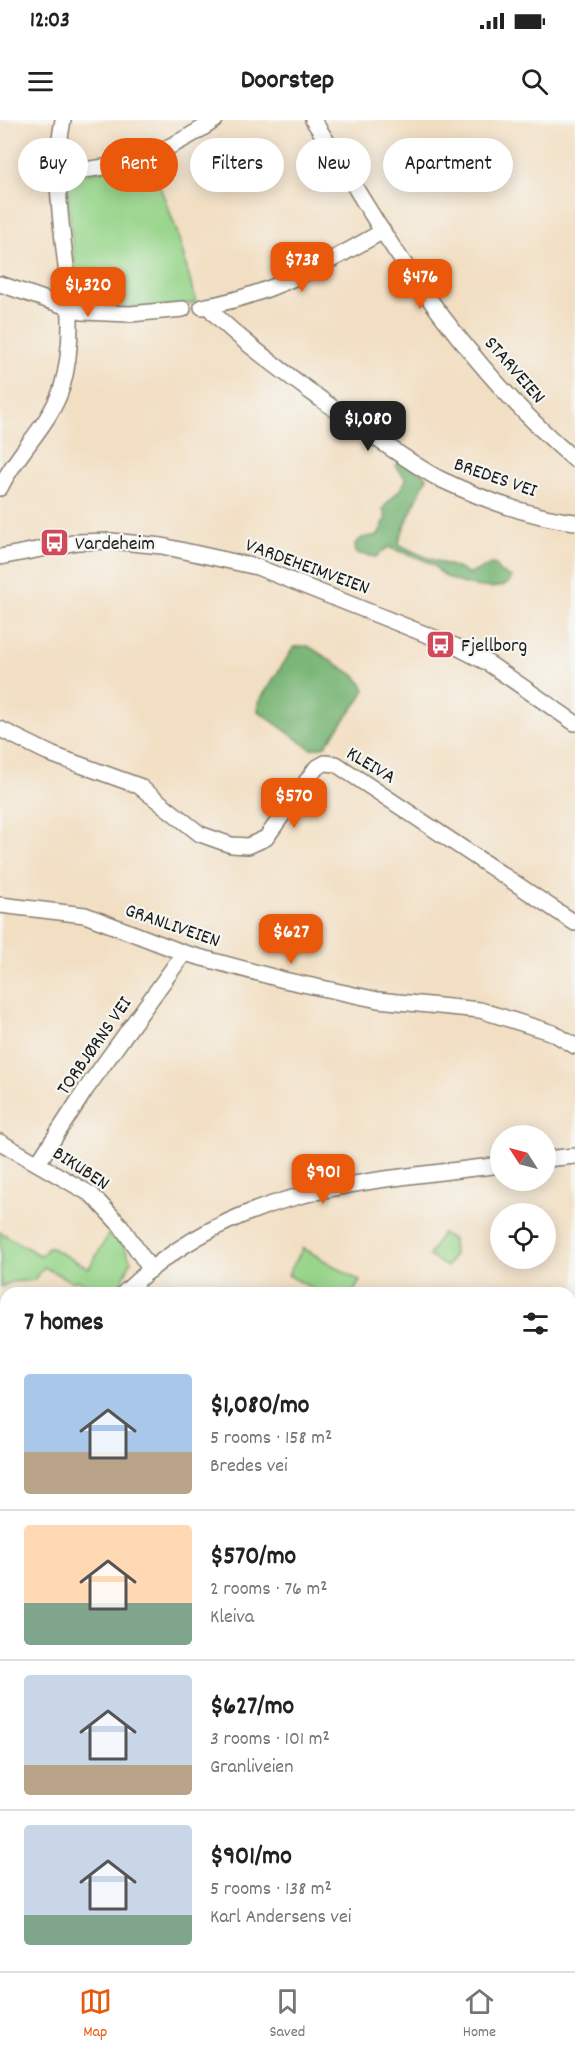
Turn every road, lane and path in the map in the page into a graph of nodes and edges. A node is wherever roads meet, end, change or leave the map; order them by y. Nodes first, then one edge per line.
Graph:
1 (63, 120) edge
2 (215, 120) edge
3 (313, 120) edge
4 (61, 138) edge
5 (88, 170) edge
6 (57, 192) edge
7 (383, 231) junction
8 (0, 284) edge
9 (183, 309) dead end
10 (70, 310) junction
11 (575, 460) edge
12 (0, 488) edge
13 (575, 522) edge
14 (0, 557) edge
15 (575, 723) edge
16 (0, 729) edge
17 (0, 905) edge
18 (575, 923) edge
19 (184, 953) junction
20 (575, 1046) edge
21 (0, 1142) edge
22 (575, 1156) edge
23 (556, 1158) edge
24 (38, 1163) junction
25 (490, 1166) edge
26 (150, 1270) junction
27 (131, 1287) edge

1 - 4 street
2 - 5 street
3 - 7 street, STARVEIEN
6 - 10 street
7 - 11 street, STARVEIEN
7 - 13 street, BREDES VEI
8 - 10 street
9 - 10 street
10 - 12 street
14 - 15 street, VARDEHEIMVEIEN
16 - 18 street, KLEIVA
17 - 19 street, GRANLIVEIEN
19 - 20 street, GRANLIVEIEN
19 - 24 street, TORBJØRNS VEI
21 - 24 street, BIKUBEN
22 - 23 street
24 - 26 street, BIKUBEN
25 - 26 street
26 - 27 street

